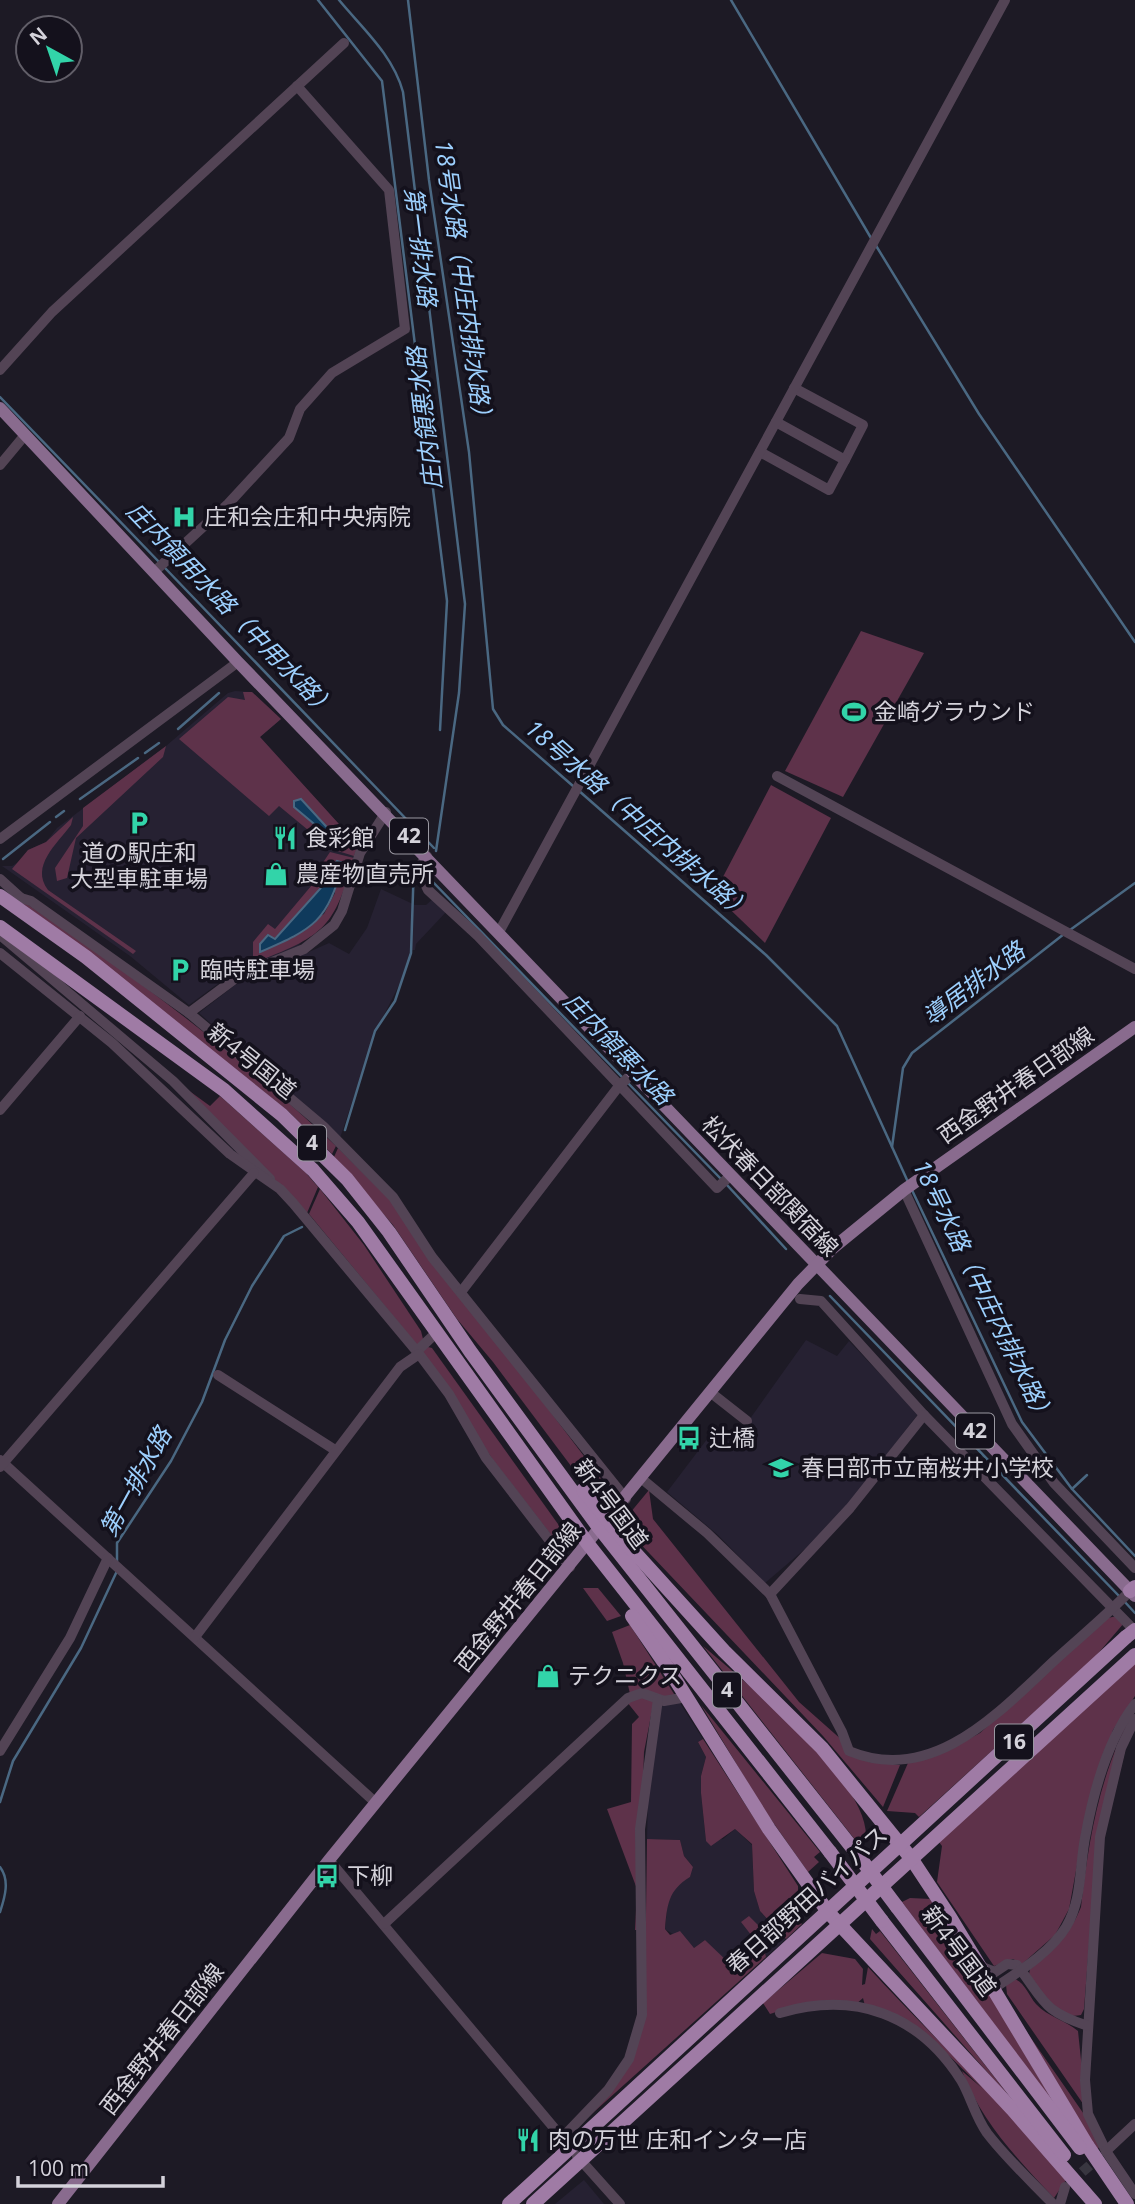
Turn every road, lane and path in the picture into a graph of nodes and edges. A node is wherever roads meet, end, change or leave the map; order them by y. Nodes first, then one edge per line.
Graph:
1 (1005, 0) edge
2 (344, 43) dead end
3 (297, 86) junction
4 (0, 370) edge
5 (794, 388) junction
6 (0, 408) edge
7 (776, 422) junction
8 (25, 435) junction
9 (760, 452) junction
10 (845, 460) junction
11 (0, 465) edge
12 (155, 571) junction
13 (239, 662) junction
14 (777, 776) dead end
15 (386, 812) junction
16 (0, 839) edge
17 (427, 856) junction
18 (0, 879) edge
19 (10, 899) edge
20 (0, 928) edge
21 (499, 932) junction
22 (0, 935) edge
23 (0, 953) edge
24 (1135, 969) edge
25 (188, 1013) junction
26 (80, 1016) junction
27 (1135, 1027) edge
28 (626, 1080) junction
29 (0, 1110) edge
30 (254, 1173) junction
31 (725, 1180) junction
32 (280, 1189) junction
33 (904, 1190) junction
34 (816, 1265) junction
35 (461, 1292) junction
36 (800, 1299) dead end
37 (436, 1333) junction
38 (418, 1353) junction
39 (218, 1375) dead end
40 (710, 1392) junction
41 (923, 1415) junction
42 (747, 1421) dead end
43 (335, 1450) junction
44 (1, 1464) edge
45 (642, 1479) junction
46 (626, 1499) junction
47 (604, 1525) junction
48 (588, 1544) junction
49 (108, 1558) junction
50 (569, 1567) junction
51 (1135, 1568) edge
52 (1132, 1592) edge
53 (770, 1594) junction
54 (1116, 1606) junction
55 (1132, 1632) edge
56 (195, 1637) junction
57 (1135, 1655) edge
58 (687, 1697) junction
59 (658, 1699) junction
60 (1135, 1704) edge
61 (1135, 1719) edge
62 (0, 1751) edge
63 (376, 1803) junction
64 (901, 1845) junction
65 (911, 1858) junction
66 (330, 1860) junction
67 (828, 1912) junction
68 (384, 1924) junction
69 (839, 1924) junction
70 (979, 1964) junction
71 (1021, 1970) junction
72 (993, 1989) junction
73 (780, 2013) dead end
74 (1088, 2026) junction
75 (1135, 2124) edge
76 (566, 2142) junction
77 (1106, 2151) junction
78 (581, 2160) junction
79 (1065, 2186) tunnel mouth
80 (1135, 2194) edge
81 (58, 2204) edge
82 (509, 2204) edge
83 (533, 2204) edge
84 (620, 2204) edge
85 (1053, 2204) edge
86 (1060, 2204) edge
87 (1098, 2204) edge
88 (1122, 2204) edge
89 (1127, 2204) edge

1 - 5 street
2 - 3 street
3 - 4 street
3 - 12 street
5 - 7 street
5 - 10 street
6 - 8 main road, 松伏春日部関宿線 / 42
7 - 9 street
7 - 10 street
8 - 11 street
8 - 12 main road, 松伏春日部関宿線 / 42
9 - 10 street
9 - 21 street
12 - 13 main road, 松伏春日部関宿線 / 42
13 - 15 main road, 松伏春日部関宿線 / 42
13 - 16 street
14 - 24 street
15 - 17 main road, 松伏春日部関宿線 / 42
15 - 25 street
17 - 21 main road, 松伏春日部関宿線 / 42
17 - 28 street
18 - 19 street
19 - 25 street
19 - 47 highway, 新4号国道 / 4
20 - 37 highway, 新4号国道 / 4
21 - 28 main road, 松伏春日部関宿線 / 42
22 - 32 street
23 - 26 street
25 - 35 street
26 - 29 street
26 - 30 street
27 - 33 main road, 西金野井春日部線
28 - 31 main road, 松伏春日部関宿線 / 42
28 - 31 street
28 - 35 street
30 - 32 street
30 - 44 street
31 - 34 main road, 松伏春日部関宿線 / 42
32 - 38 street
33 - 34 main road, 西金野井春日部線
33 - 51 street
34 - 40 main road, 西金野井春日部線
34 - 52 main road, 松伏春日部関宿線 / 42
35 - 46 street
36 - 41 street
37 - 38 street
37 - 48 highway, 新4号国道 / 4
38 - 43 street
38 - 50 street
39 - 43 street
40 - 42 street
40 - 45 main road, 西金野井春日部線
41 - 53 street
41 - 54 street
43 - 56 street
44 - 49 street
45 - 46 main road, 西金野井春日部線
45 - 53 street
46 - 47 main road, 西金野井春日部線
47 - 48 main road, 西金野井春日部線
47 - 64 highway
47 - 88 highway, 新4号国道 / 4, bridge
48 - 50 main road, 西金野井春日部線
48 - 58 highway, 4
48 - 87 highway, 新4号国道 / 4, bridge
49 - 56 street
49 - 62 street
50 - 63 main road, 西金野井春日部線
52 - 54 street
53 - 54 street
54 - 55 street
55 - 64 highway, 春日部野田バイパス / 16
56 - 63 street
57 - 65 highway, 春日部野田バイパス / 16
58 - 59 street
58 - 67 highway, 4
59 - 68 street
59 - 76 street
60 - 71 street
61 - 74 street
63 - 66 main road, 西金野井春日部線
64 - 65 highway
64 - 67 highway, 春日部野田バイパス / 16
65 - 69 highway, 春日部野田バイパス / 16
65 - 70 highway
66 - 68 street
66 - 81 main road, 西金野井春日部線
67 - 69 highway
67 - 76 highway, 春日部野田バイパス / 16
68 - 76 street
69 - 78 highway, 春日部野田バイパス / 16
69 - 87 highway
70 - 71 street
70 - 72 highway
71 - 72 street
71 - 74 street
72 - 89 highway
73 - 85 street
74 - 77 street
75 - 77 street
76 - 78 street
76 - 82 highway, 春日部野田バイパス / 16
77 - 80 street
78 - 83 highway, 春日部野田バイパス / 16
78 - 84 street
79 - 86 street

